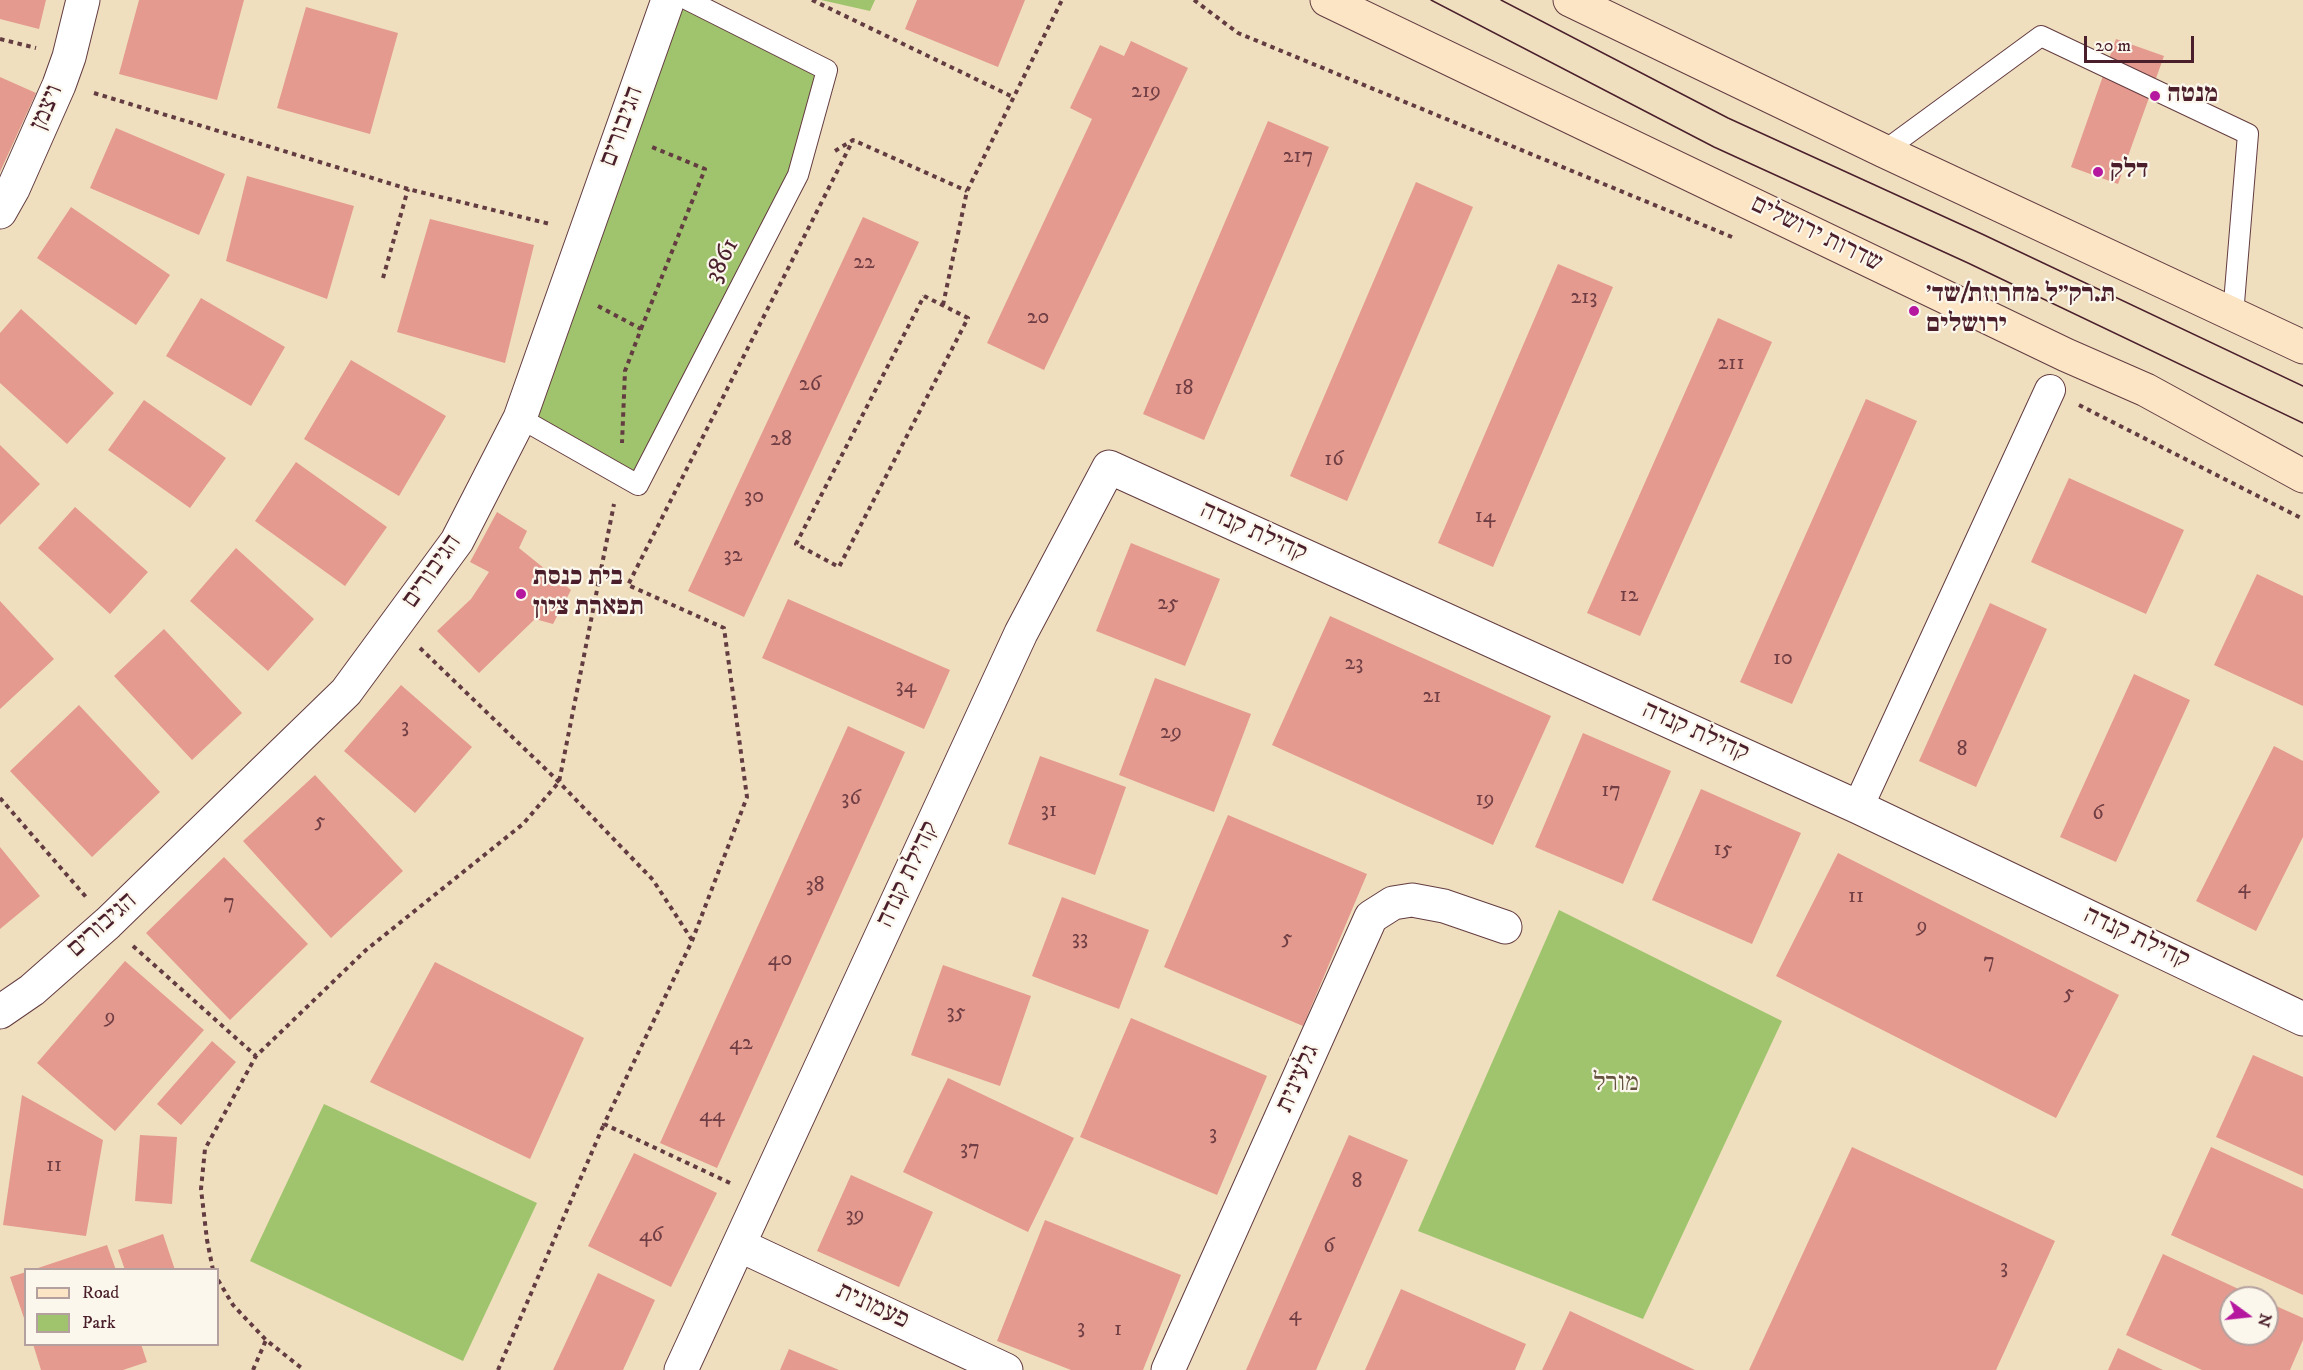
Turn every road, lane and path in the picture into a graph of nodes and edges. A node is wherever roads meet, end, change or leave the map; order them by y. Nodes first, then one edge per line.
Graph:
1 (83, 0) edge
2 (668, 0) edge
3 (688, 0) edge
4 (812, 0) edge
5 (1062, 0) edge
6 (1194, 0) edge
7 (1327, 0) edge
8 (1570, 0) edge
9 (59, 86) junction
10 (1013, 97) junction
11 (853, 140) junction
12 (648, 145) dead end
13 (1884, 151) junction
14 (798, 174) junction
15 (408, 189) junction
16 (967, 191) junction
17 (0, 212) edge
18 (586, 233) junction
19 (1737, 239) dead end
20 (382, 278) dead end
21 (596, 304) dead end
22 (943, 305) junction
23 (2233, 315) junction
24 (641, 329) junction
25 (2303, 347) edge
26 (2050, 390) joint
27 (520, 418) junction
28 (620, 475) junction
29 (2303, 476) edge
30 (2303, 519) edge
31 (396, 625) junction
32 (559, 782) junction
33 (0, 798) edge
34 (1858, 807) junction
35 (108, 923) junction
36 (1505, 927) dead end
37 (692, 941) junction
38 (0, 1012) edge
39 (2303, 1019) edge
40 (256, 1056) junction
41 (604, 1124) junction
42 (760, 1198) junction
43 (739, 1245) junction
44 (213, 1268) edge
45 (219, 1283) edge
46 (266, 1340) junction
47 (253, 1370) edge
48 (304, 1370) edge
49 (498, 1370) edge
50 (681, 1370) edge
51 (1006, 1370) edge
52 (1168, 1370) edge

1 - 9 street, ויצמן
2 - 18 street, הגיבורים
3 - 14 lane, 3861
4 - 10 path
5 - 10 path
6 - 19 path
7 - 29 main road, שדרות ירושלים
8 - 13 main road
9 - 15 path
9 - 17 street, ויצמן
10 - 16 path
11 - 14 path
11 - 16 path
11 - 37 path
12 - 24 path
13 - 23 main road
13 - 23 lane
14 - 28 lane, 3861
15 - 18 path
15 - 20 path
16 - 22 path
18 - 27 street, הגיבורים
21 - 24 path
22 - 22 path
23 - 25 main road
24 - 28 path
26 - 30 path
26 - 34 street
27 - 28 lane, 3861
27 - 31 street, הגיבורים
28 - 32 path
31 - 32 path
31 - 35 street, הגיבורים
32 - 37 path
32 - 40 path
33 - 35 path
34 - 39 street, קהילת קנדה
34 - 42 street, קהילת קנדה
35 - 38 street, הגיבורים
35 - 40 path
36 - 52 street, גלעינית
37 - 41 path
40 - 44 path
41 - 42 path
41 - 49 path
42 - 43 street, קהילת קנדה
43 - 50 street, קהילת קנדה
43 - 51 street, פעמונית
45 - 46 path
46 - 47 path
46 - 48 path

